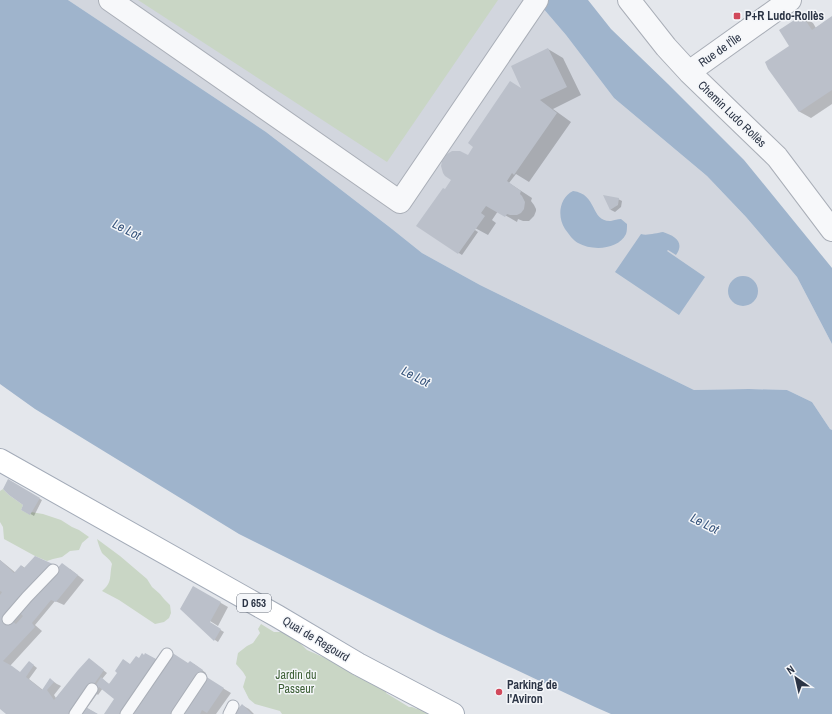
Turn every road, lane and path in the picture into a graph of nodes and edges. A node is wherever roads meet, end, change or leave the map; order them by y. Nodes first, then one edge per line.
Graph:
1 (110, 0) edge
2 (630, 0) edge
3 (790, 0) edge
4 (532, 8) edge
5 (689, 72) junction
6 (832, 230) edge
7 (0, 460) edge
8 (53, 570) dead end
9 (8, 619) dead end
10 (167, 654) dead end
11 (201, 678) dead end
12 (92, 689) dead end
13 (75, 714) edge
14 (126, 714) edge
15 (177, 714) edge
16 (453, 714) edge

1 - 4 street
2 - 5 street, Chemin Ludo Rollès
3 - 5 street, Rue de l'Île
5 - 6 street, Chemin Ludo Rollès
7 - 16 main road, Quai de Regourd / D 653
8 - 9 lane
10 - 14 lane
11 - 15 lane
12 - 13 lane

